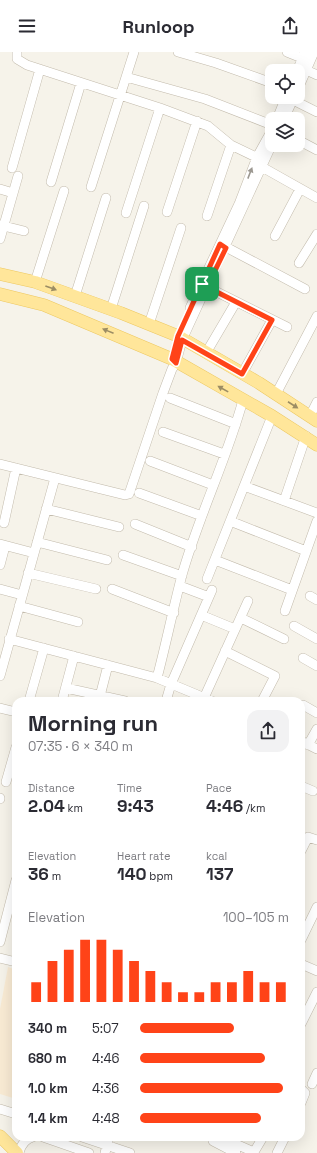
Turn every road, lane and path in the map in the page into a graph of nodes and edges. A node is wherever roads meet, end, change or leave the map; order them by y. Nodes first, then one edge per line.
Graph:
1 (17, 52) edge
2 (134, 52) edge
3 (178, 52) edge
4 (287, 52) edge
5 (314, 52) edge
6 (303, 55) edge
7 (305, 64) edge
8 (40, 69) junction
9 (305, 71) edge
10 (317, 75) edge
11 (126, 76) junction
12 (265, 80) edge
13 (81, 83) junction
14 (119, 95) junction
15 (302, 104) edge
16 (160, 108) junction
17 (317, 112) edge
18 (197, 122) junction
19 (265, 122) edge
20 (305, 144) edge
21 (231, 145) junction
22 (265, 150) edge
23 (317, 150) edge
24 (267, 152) edge
25 (261, 162) junction
26 (51, 182) dead end
27 (91, 187) dead end
28 (0, 189) edge
29 (300, 189) junction
30 (64, 191) dead end
31 (13, 193) junction
32 (106, 198) dead end
33 (317, 198) edge
34 (144, 206) dead end
35 (167, 212) dead end
36 (126, 213) dead end
37 (206, 216) dead end
38 (2, 226) edge
39 (181, 228) dead end
40 (24, 231) dead end
41 (317, 234) edge
42 (275, 236) dead end
43 (0, 239) edge
44 (223, 246) junction
45 (299, 263) dead end
46 (0, 274) edge
47 (35, 282) junction
48 (207, 287) junction
49 (305, 289) dead end
50 (0, 296) edge
51 (75, 296) junction
52 (236, 302) junction
53 (111, 309) junction
54 (317, 316) edge
55 (272, 320) junction
56 (149, 324) junction
57 (287, 327) dead end
58 (180, 338) junction
59 (206, 353) junction
60 (174, 363) junction
61 (242, 374) junction
62 (276, 394) junction
63 (170, 398) dead end
64 (243, 400) junction
65 (317, 402) edge
66 (272, 416) junction
67 (313, 418) edge
68 (236, 424) junction
69 (163, 432) dead end
70 (306, 436) junction
71 (317, 445) edge
72 (224, 454) junction
73 (150, 461) dead end
74 (0, 464) edge
75 (16, 468) junction
76 (55, 478) junction
77 (213, 485) junction
78 (244, 486) junction
79 (139, 493) dead end
80 (284, 501) junction
81 (4, 504) edge
82 (46, 509) junction
83 (317, 513) edge
84 (202, 516) junction
85 (230, 522) junction
86 (317, 522) edge
87 (4, 523) dead end
88 (135, 524) dead end
89 (119, 527) dead end
90 (37, 542) junction
91 (2, 545) edge
92 (192, 547) junction
93 (306, 551) junction
94 (34, 553) junction
95 (123, 556) dead end
96 (107, 560) dead end
97 (215, 560) junction
98 (0, 566) edge
99 (28, 573) junction
100 (182, 576) junction
101 (207, 579) dead end
102 (180, 586) junction
103 (96, 589) dead end
104 (112, 589) dead end
105 (0, 590) edge
106 (292, 590) junction
107 (22, 595) junction
108 (248, 601) dead end
109 (19, 606) junction
110 (285, 610) dead end
111 (174, 612) junction
112 (201, 615) junction
113 (241, 618) junction
114 (78, 622) dead end
115 (294, 626) dead end
116 (235, 630) junction
117 (284, 639) dead end
118 (317, 639) edge
119 (6, 643) edge
120 (44, 648) junction
121 (225, 651) junction
122 (74, 656) junction
123 (303, 658) dead end
124 (108, 665) junction
125 (317, 666) edge
126 (0, 676) edge
127 (157, 678) junction
128 (171, 684) junction
129 (66, 688) junction
130 (30, 697) edge
131 (63, 697) edge
132 (97, 697) edge
133 (100, 697) edge
134 (167, 697) edge
135 (203, 697) edge
136 (209, 697) edge
137 (264, 697) edge
138 (305, 706) edge
139 (0, 708) edge
140 (12, 711) edge
141 (317, 713) edge
142 (317, 729) edge
143 (305, 742) edge
144 (305, 743) edge
145 (317, 749) edge
146 (12, 761) edge
147 (6, 782) dead end
148 (305, 788) edge
149 (313, 792) dead end
150 (317, 840) edge
151 (305, 843) edge
152 (12, 896) edge
153 (317, 907) edge
154 (305, 932) edge
155 (0, 942) edge
156 (0, 958) edge
157 (12, 961) edge
158 (305, 966) edge
159 (317, 971) edge
160 (317, 992) edge
161 (305, 1016) edge
162 (317, 1073) edge
163 (312, 1084) dead end
164 (0, 1109) edge
165 (12, 1113) edge
166 (0, 1136) edge
167 (25, 1141) edge
168 (54, 1141) edge
169 (94, 1141) edge
170 (219, 1141) edge
171 (222, 1141) edge
172 (261, 1141) edge
173 (281, 1141) edge
174 (107, 1145) edge
175 (233, 1152) edge
176 (18, 1153) edge
177 (89, 1153) edge
178 (130, 1153) edge
179 (277, 1153) edge

1 - 8 street
2 - 11 street
3 - 12 street
4 - 6 street
5 - 7 street
8 - 13 street
8 - 31 street
9 - 10 street
11 - 14 street
11 - 19 street
13 - 14 street
13 - 26 street
14 - 16 street
14 - 27 street
15 - 17 street
16 - 18 street
16 - 36 street
18 - 21 street
18 - 35 street
20 - 23 street
21 - 25 street
21 - 37 street
22 - 25 street
24 - 25 street
25 - 29 street
25 - 44 street
28 - 31 street
29 - 33 street
29 - 42 street
30 - 47 street
31 - 38 street
32 - 51 street
34 - 53 street
38 - 40 street
38 - 43 street
39 - 56 street
41 - 45 street
44 - 48 street
44 - 49 street
44 - 58 street
46 - 47 main road
47 -> 51 main road
48 - 52 street
48 - 58 street
60 -> 50 main road
51 - 53 main road
52 - 55 street
52 - 59 street
53 - 56 main road
54 - 62 street
55 - 57 street
55 - 61 street
56 - 58 main road
58 - 59 main road
58 - 60 street
59 - 61 main road
64 -> 60 main road
60 - 76 street
61 - 62 main road
62 -> 67 main road
63 - 68 street
64 - 66 main road
64 - 68 street
65 - 67 street
66 - 70 main road
66 - 78 street
68 - 72 street
69 - 72 street
70 - 71 main road
70 - 80 street
72 - 77 street
73 - 77 street
74 - 75 street
75 - 76 street
75 - 81 street
76 - 82 street
77 - 84 street
78 - 80 street
78 - 85 street
79 - 84 street
80 - 83 street
81 - 87 street
82 - 89 street
82 - 90 street
84 - 92 street
85 - 93 street
85 - 97 street
86 - 93 street
88 - 92 street
90 - 94 street
90 - 96 street
91 - 94 street
91 - 98 street
92 - 100 street
93 - 106 street
94 - 99 street
95 - 100 street
97 - 101 street
97 - 106 street
99 - 103 street
99 - 107 street
100 - 102 street
102 - 111 street
102 - 112 street
104 - 111 street
105 - 107 street
106 - 110 street
107 - 109 street
108 - 113 street
109 - 114 street
109 - 119 street
111 - 127 street
112 - 116 street
112 - 128 street
113 - 116 street
113 - 117 street
115 - 118 street
116 - 121 street
119 - 120 street
119 - 126 street
120 - 122 street
120 - 130 street
121 - 136 street
121 - 137 street
122 - 124 street
122 - 129 street
123 - 125 street
124 - 127 street
124 - 133 street
127 - 128 street
128 - 134 street
128 - 135 street
129 - 131 street
129 - 132 street
138 - 141 street
139 - 140 street
142 - 143 street
144 - 145 street
146 - 147 street
148 - 149 street
150 - 151 street
152 - 155 street
153 - 154 street
156 - 157 street
158 - 159 street
160 - 161 street
162 - 163 street
164 - 165 street
166 - 176 main road
167 - 176 street
168 - 177 street
169 - 174 street
170 - 175 street
171 - 172 street
173 - 179 street
174 - 178 street

